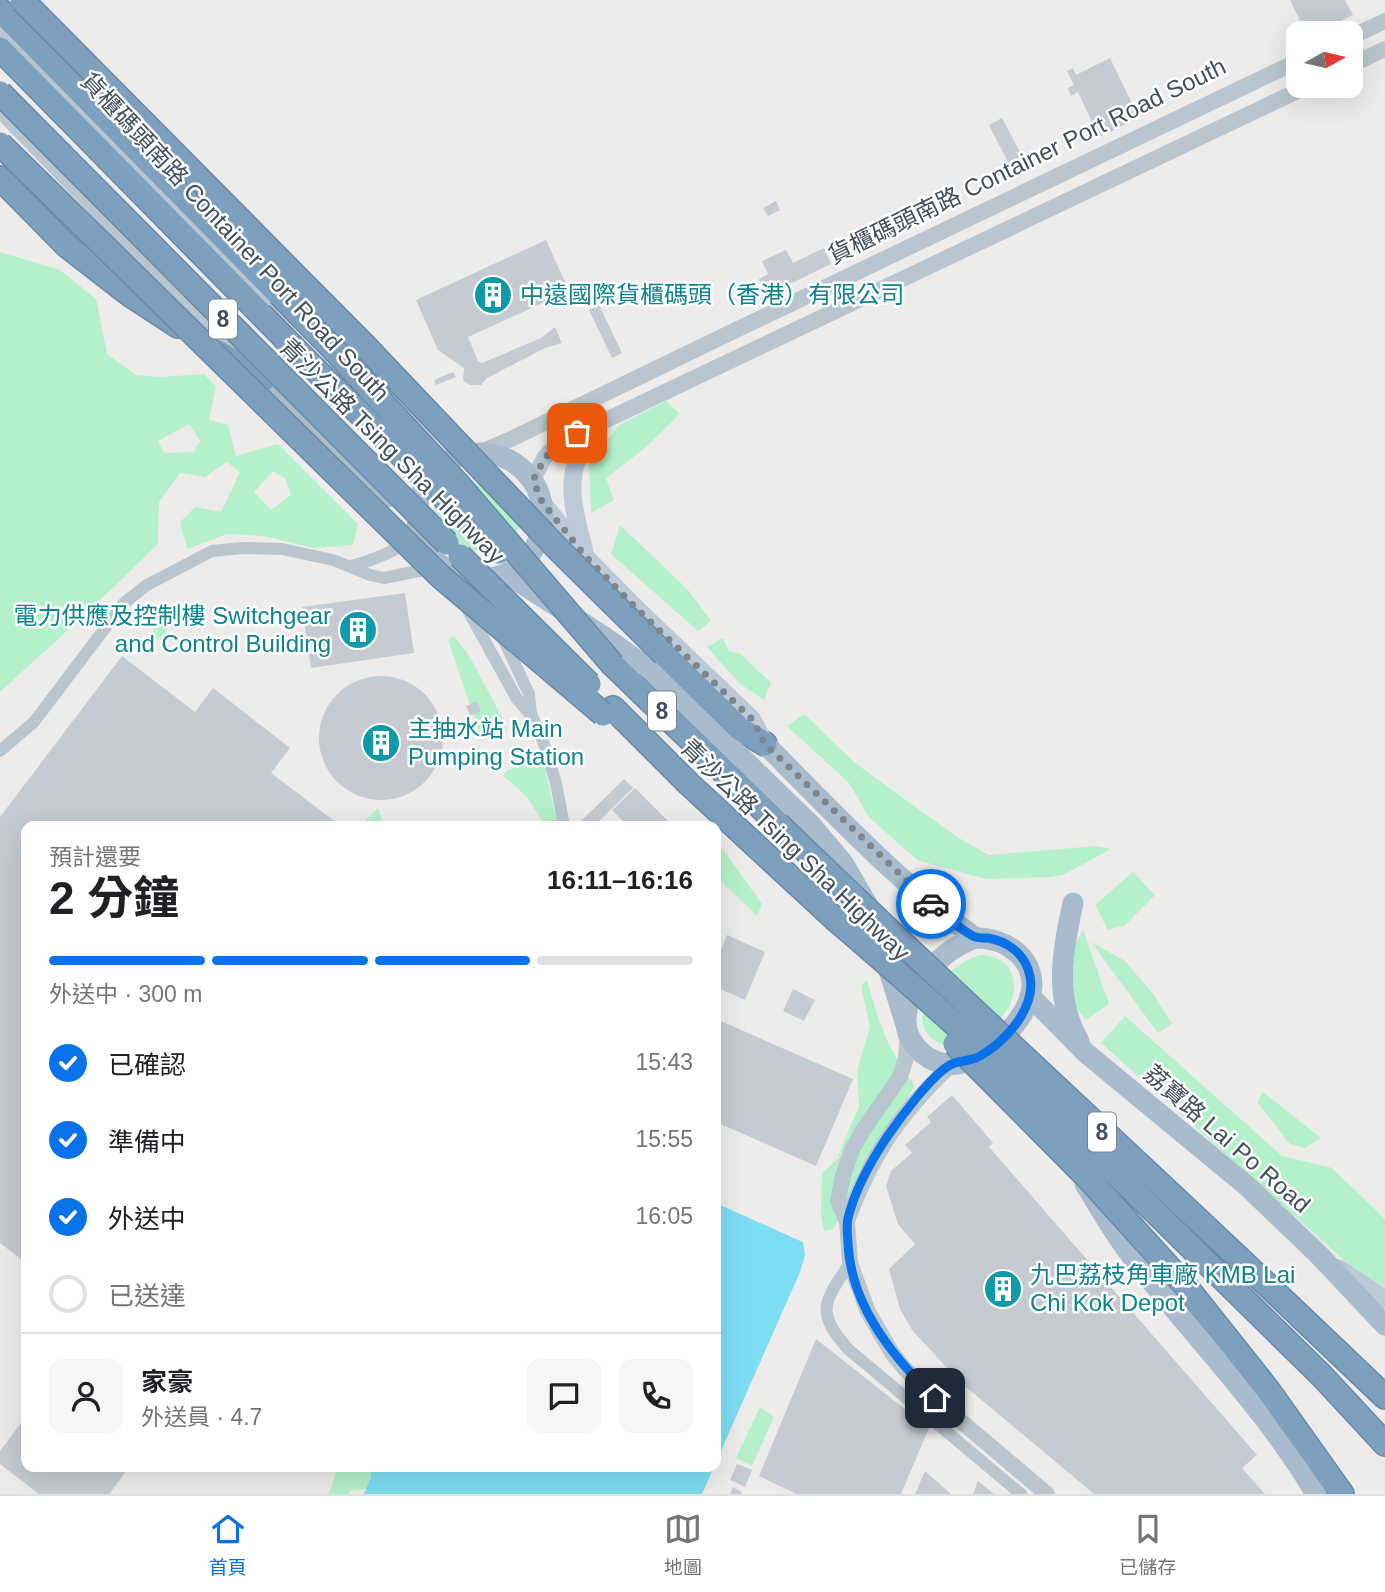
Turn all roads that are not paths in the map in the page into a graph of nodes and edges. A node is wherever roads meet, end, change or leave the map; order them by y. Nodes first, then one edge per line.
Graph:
1 (22, 0) edge
2 (0, 10) edge
3 (1385, 21) edge
4 (0, 29) edge
5 (1363, 31) edge
6 (0, 49) edge
7 (1385, 49) edge
8 (1363, 59) edge
9 (1286, 67) edge
10 (0, 93) edge
11 (1286, 96) edge
12 (0, 110) edge
13 (0, 144) edge
14 (0, 178) edge
15 (263, 380) junction
16 (597, 423) junction
17 (476, 454) junction
18 (444, 463) junction
19 (533, 480) junction
20 (542, 502) junction
21 (416, 514) junction
22 (419, 535) junction
23 (586, 557) junction
24 (351, 566) junction
25 (443, 568) junction
26 (498, 577) junction
27 (613, 665) junction
28 (532, 716) junction
29 (765, 744) junction
30 (0, 751) edge
31 (690, 784) junction
32 (563, 821) edge
33 (1073, 903) dead end
34 (834, 918) junction
35 (976, 938) junction
36 (1030, 996) junction
37 (907, 1029) junction
38 (1086, 1053) junction
39 (956, 1064) junction
40 (847, 1220) junction
41 (1318, 1254) junction
42 (850, 1263) junction
43 (1385, 1299) edge
44 (1385, 1325) edge
45 (1385, 1397) edge
46 (1385, 1444) edge
47 (1021, 1494) edge
48 (1046, 1494) edge
49 (1316, 1494) edge
50 (1342, 1494) edge

1 - 29 highway, bridge
2 - 27 highway, bridge
3 - 5 street
4 - 18 street, 貨櫃碼頭南路 Container Port Road South
6 - 27 highway, 青沙公路 Tsing Sha Highway / 8, bridge
7 - 8 street
9 - 17 street, 貨櫃碼頭南路 Container Port Road South
10 - 31 highway, 青沙公路 Tsing Sha Highway / 8, bridge
11 - 16 street, 貨櫃碼頭南路 Container Port Road South
12 - 15 street
13 - 31 highway, bridge
14 - 15 highway
15 - 21 main road
16 - 19 street, 貨櫃碼頭南路 Container Port Road South
16 - 23 main road
17 - 18 main road
17 - 19 main road
18 - 21 main road
19 - 20 main road
20 - 23 main road
20 - 26 main road
21 - 22 main road
22 - 24 street
22 - 25 main road
23 - 29 main road
24 - 25 street
24 - 30 street
25 - 26 main road
25 - 28 street
26 - 28 street
26 - 37 main road
27 - 45 highway, 青沙公路 Tsing Sha Highway / 8, bridge
28 - 32 street
29 - 35 main road
31 - 34 highway, 青沙公路 Tsing Sha Highway / 8
33 - 38 main road
34 - 46 highway, bridge
34 - 50 highway, 青沙公路 Tsing Sha Highway / 8, bridge
35 - 36 main road
35 - 37 main road
36 - 38 main road, 荔寶路 Lai Po Road
36 - 39 main road
37 - 39 main road
37 - 40 street
38 - 41 main road, 荔寶路 Lai Po Road
39 - 40 street
39 - 49 main road
40 - 42 street
41 - 43 main road
41 - 44 main road, 荔寶路 Lai Po Road
42 - 47 street
42 - 48 street

